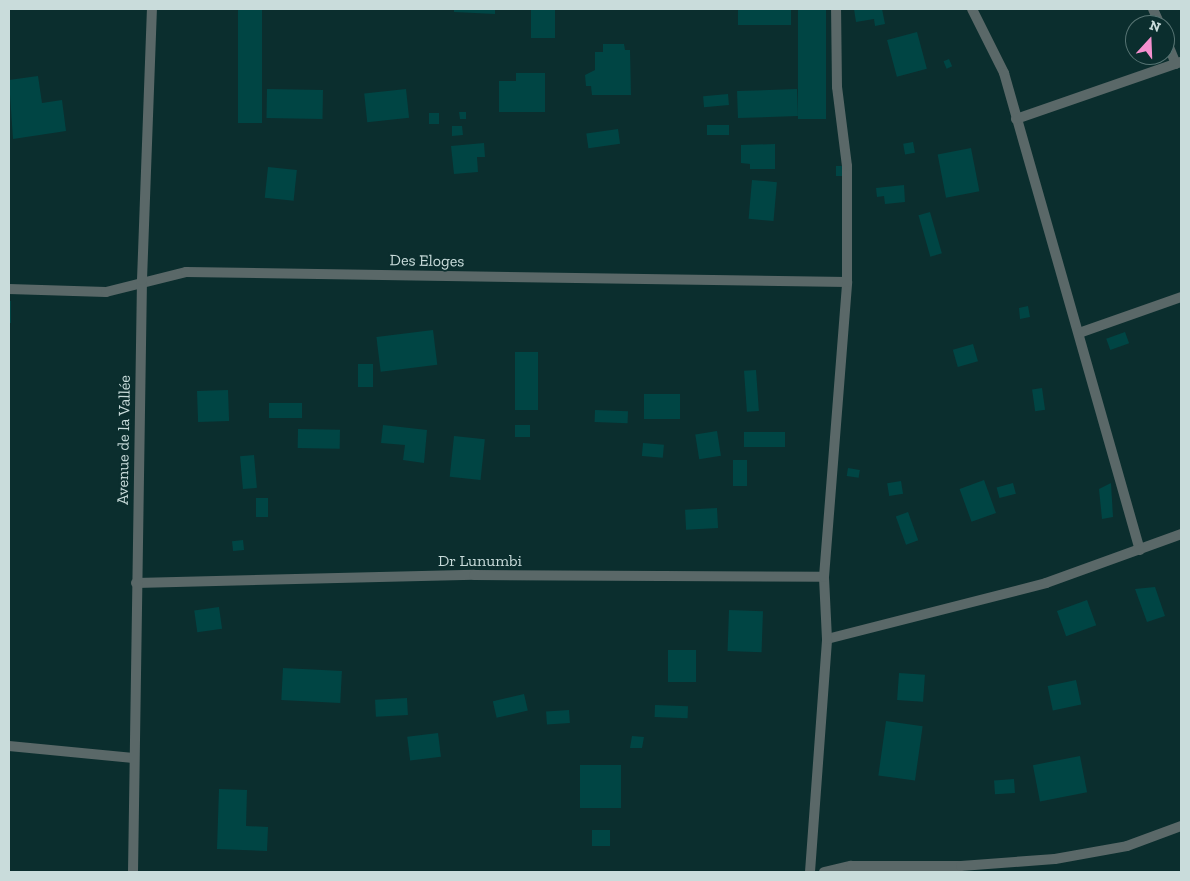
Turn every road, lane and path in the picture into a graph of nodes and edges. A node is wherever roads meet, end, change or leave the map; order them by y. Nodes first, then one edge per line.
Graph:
1 (152, 9) edge
2 (836, 9) edge
3 (972, 9) edge
4 (1179, 63) edge
5 (1016, 119) junction
6 (142, 280) junction
7 (847, 282) junction
8 (9, 289) edge
9 (1181, 298) edge
10 (1079, 333) junction
11 (1181, 534) edge
12 (1140, 550) junction
13 (824, 577) junction
14 (136, 583) junction
15 (827, 639) junction
16 (9, 746) edge
17 (132, 758) junction
18 (1181, 826) edge
19 (133, 872) edge
20 (810, 872) edge
21 (824, 872) edge

1 - 6 street, Avenue de la Vallée
2 - 7 street
3 - 5 street
4 - 5 street
5 - 10 street
6 - 7 street, Des Eloges
6 - 8 street, Des Eloges
6 - 14 street, Avenue de la Vallée
7 - 13 street
9 - 10 street
10 - 12 street
11 - 12 street
12 - 15 street
13 - 14 street, Dr Lunumbi
13 - 15 street
14 - 17 street, Avenue de la Vallée
15 - 20 street
16 - 17 street
17 - 19 street, Avenue de la Vallée
18 - 21 street

